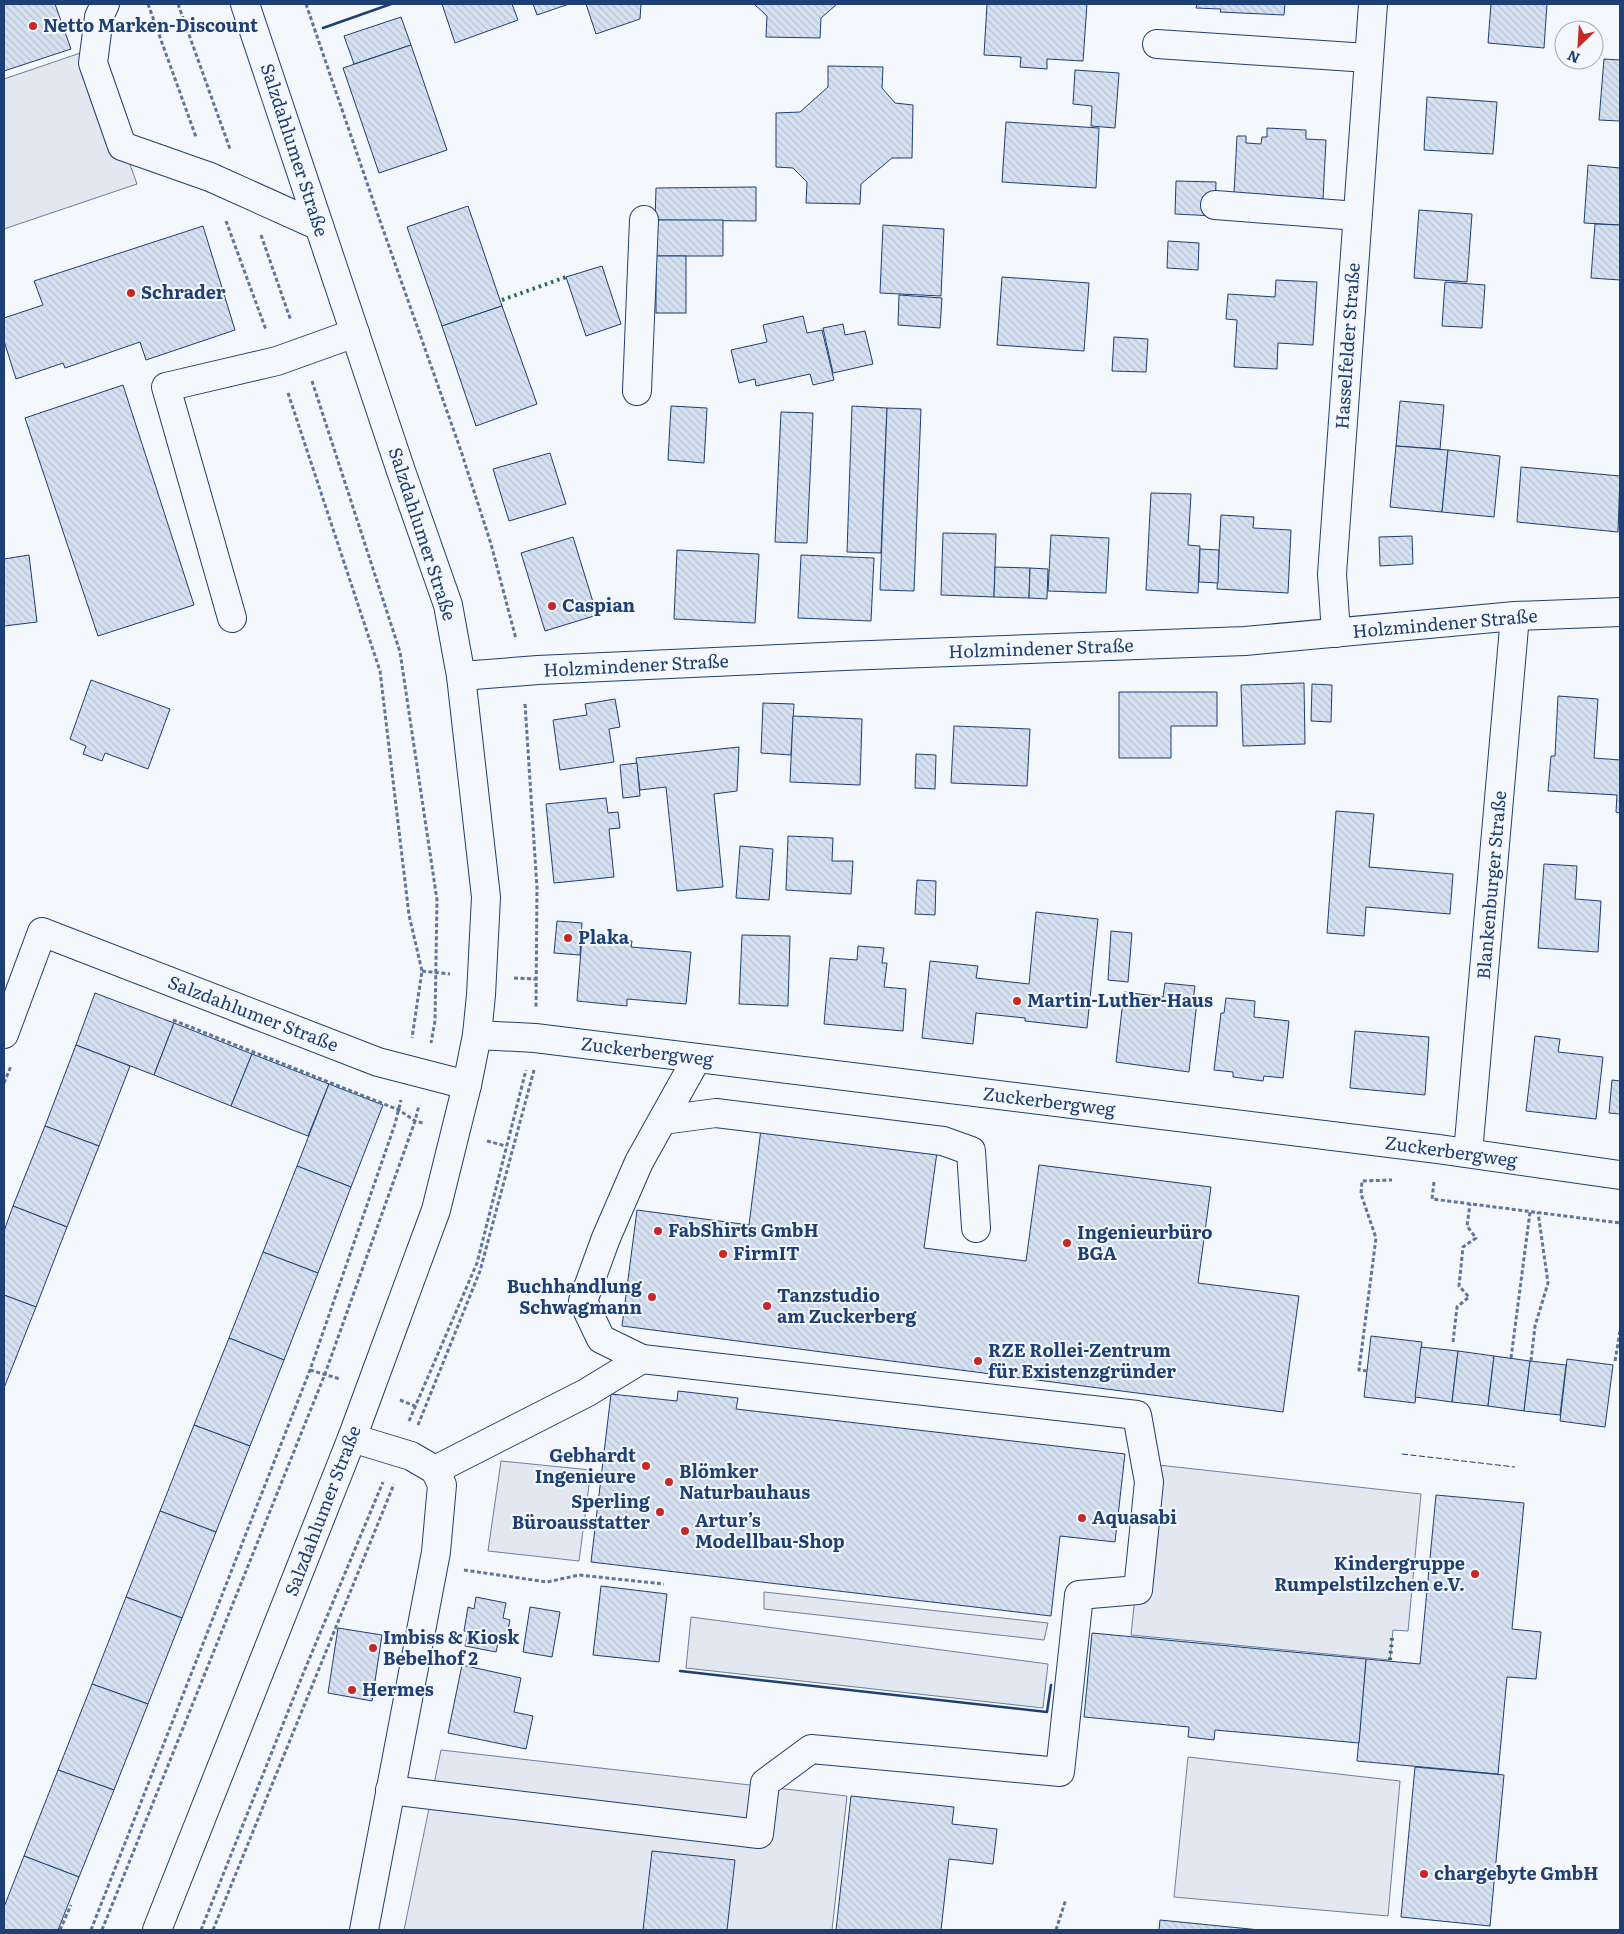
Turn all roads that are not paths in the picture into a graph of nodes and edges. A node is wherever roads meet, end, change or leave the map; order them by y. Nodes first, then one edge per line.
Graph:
1 (105, 4) edge
2 (245, 4) edge
3 (1373, 4) edge
4 (1157, 44) dead end
5 (1368, 58) junction
6 (1215, 205) dead end
7 (1357, 216) junction
8 (644, 220) dead end
9 (319, 226) junction
10 (355, 333) junction
11 (637, 391) dead end
12 (1620, 612) edge
13 (1516, 616) junction
14 (232, 618) dead end
15 (1336, 633) junction
16 (461, 676) junction
17 (476, 1035) junction
18 (9, 1046) edge
19 (697, 1058) junction
20 (467, 1085) junction
21 (663, 1120) junction
22 (1468, 1153) junction
23 (1620, 1176) edge
24 (976, 1228) dead end
25 (642, 1359) junction
26 (352, 1438) junction
27 (435, 1470) junction
28 (390, 1790) junction
29 (158, 1930) edge
30 (364, 1930) edge

1 - 9 street
2 - 9 street, Salzdahlumer Straße
3 - 5 street, Hasselfelder Straße
4 - 5 street
5 - 7 street, Hasselfelder Straße
6 - 7 street
7 - 15 street, Hasselfelder Straße
8 - 11 street
9 - 10 street, Salzdahlumer Straße
10 - 14 street
10 - 16 street, Salzdahlumer Straße
12 - 13 street, Holzmindener Straße
13 - 15 street, Holzmindener Straße
13 - 22 street, Blankenburger Straße
15 - 16 street, Holzmindener Straße
16 - 17 street, Salzdahlumer Straße
17 - 19 street, Zuckerbergweg
17 - 20 street, Salzdahlumer Straße
18 - 20 street, Salzdahlumer Straße
19 - 21 street
19 - 22 street, Zuckerbergweg
20 - 26 street, Salzdahlumer Straße
21 - 24 street
21 - 25 street
22 - 23 street, Zuckerbergweg
25 - 27 street
25 - 28 street
26 - 27 street
26 - 29 street, Salzdahlumer Straße
27 - 28 street
28 - 30 street

